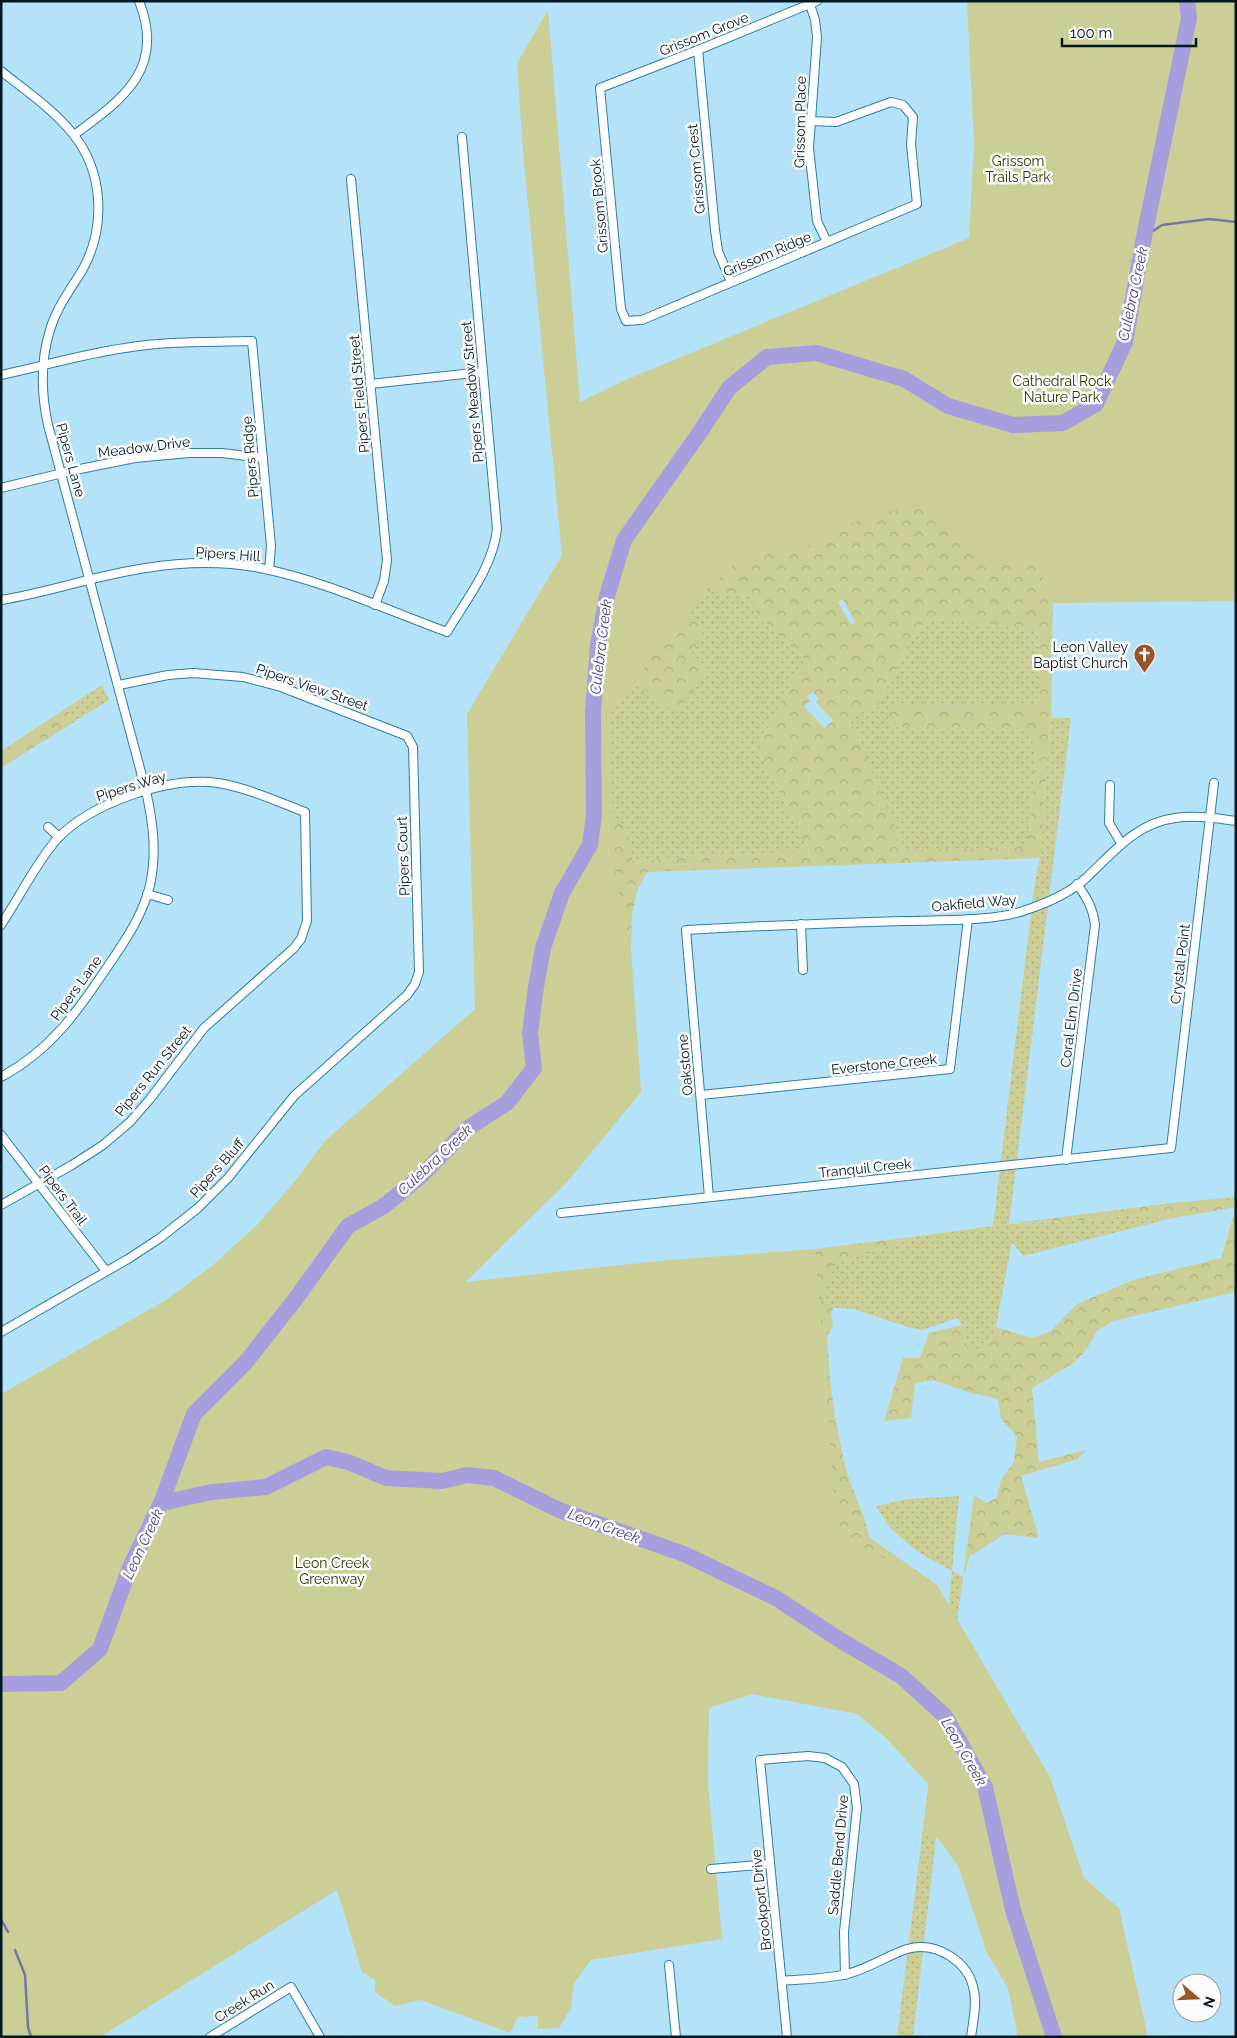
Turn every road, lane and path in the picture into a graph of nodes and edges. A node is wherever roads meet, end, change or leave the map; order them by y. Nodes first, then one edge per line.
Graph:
1 (139, 1) edge
2 (812, 2) edge
3 (698, 50) junction
4 (1, 71) edge
5 (600, 88) joint
6 (810, 121) junction
7 (74, 135) junction
8 (462, 137) dead end
9 (351, 179) dead end
10 (827, 242) junction
11 (731, 282) junction
12 (626, 321) joint
13 (43, 365) junction
14 (483, 372) junction
15 (1, 375) edge
16 (370, 384) junction
17 (263, 458) junction
18 (62, 474) junction
19 (1, 488) edge
20 (269, 570) junction
21 (91, 580) junction
22 (1, 600) edge
23 (375, 605) junction
24 (447, 632) joint
25 (119, 685) junction
26 (406, 736) joint
27 (1214, 784) dead end
28 (1110, 785) dead end
29 (146, 791) junction
30 (1211, 817) junction
31 (1236, 821) edge
32 (48, 828) dead end
33 (59, 837) junction
34 (1121, 843) junction
35 (1078, 884) junction
36 (147, 894) junction
37 (168, 900) dead end
38 (968, 919) junction
39 (801, 924) junction
40 (1, 925) edge
41 (305, 930) joint
42 (686, 930) joint
43 (803, 970) dead end
44 (417, 978) joint
45 (1, 1077) edge
46 (701, 1095) junction
47 (1, 1135) edge
48 (1171, 1148) joint
49 (1066, 1160) junction
50 (39, 1183) junction
51 (709, 1197) junction
52 (1, 1205) edge
53 (561, 1213) dead end
54 (106, 1271) junction
55 (1, 1332) edge
56 (760, 1760) joint
57 (770, 1864) junction
58 (711, 1870) dead end
59 (669, 1964) dead end
60 (845, 1975) junction
61 (782, 1981) junction
62 (210, 2037) edge
63 (320, 2037) edge
64 (676, 2037) edge
65 (787, 2037) edge
66 (971, 2037) edge

1 - 7 street
2 - 3 street, Grissom Grove
2 - 6 street, Grissom Place
3 - 5 street, Grissom Grove
3 - 11 street, Grissom Crest
4 - 7 street, Pipers Lane
5 - 12 street, Grissom Brook
6 - 10 street, Grissom Place
6 - 10 street, Grissom Ridge
7 - 13 street, Pipers Lane
8 - 14 street, Pipers Meadow Street
9 - 16 street, Pipers Field Street
10 - 11 street, Grissom Ridge
11 - 12 street, Grissom Ridge
13 - 15 street
13 - 17 street, Pipers Ridge
13 - 18 street, Pipers Lane
14 - 16 street
14 - 24 street, Pipers Meadow Street
16 - 23 street, Pipers Field Street
17 - 18 street, Meadow Drive
17 - 20 street, Pipers Ridge
18 - 19 street, Meadow Drive
18 - 21 street, Pipers Lane
20 - 21 street, Pipers Hill
20 - 23 street, Pipers Hill
21 - 22 street, Pipers Hill
21 - 25 street, Pipers Lane
23 - 24 street, Pipers Hill
25 - 26 street, Pipers View Street
25 - 29 street, Pipers Lane
26 - 44 street, Pipers Court
27 - 30 street, Crystal Point
28 - 34 street
29 - 33 street, Pipers Way
29 - 36 street, Pipers Lane
29 - 41 street, Pipers Way
30 - 31 street, Oakfield Way
30 - 34 street, Oakfield Way
30 - 48 street, Crystal Point
32 - 33 street
33 - 40 street, Pipers Way
34 - 35 street, Oakfield Way
35 - 38 street, Oakfield Way
35 - 49 street, Coral Elm Drive
36 - 37 street
36 - 45 street, Pipers Lane
38 - 39 street, Oakfield Way
38 - 46 street, Everstone Creek
39 - 42 street, Oakfield Way
39 - 43 street
41 - 50 street, Pipers Run Street
42 - 46 street, Oakstone
44 - 54 street, Pipers Bluff
46 - 51 street, Oakstone
47 - 50 street, Pipers Trail
48 - 49 street, Tranquil Creek
49 - 51 street, Tranquil Creek
50 - 52 street, Pipers Run Street
50 - 54 street, Pipers Trail
51 - 53 street, Tranquil Creek
54 - 55 street, Pipers Bluff
56 - 57 street, Brookport Drive
56 - 60 street, Saddle Bend Drive
57 - 58 street
57 - 61 street, Brookport Drive
59 - 64 street
60 - 61 street
60 - 66 street
61 - 65 street, Brookport Drive
62 - 63 street, Creek Run

